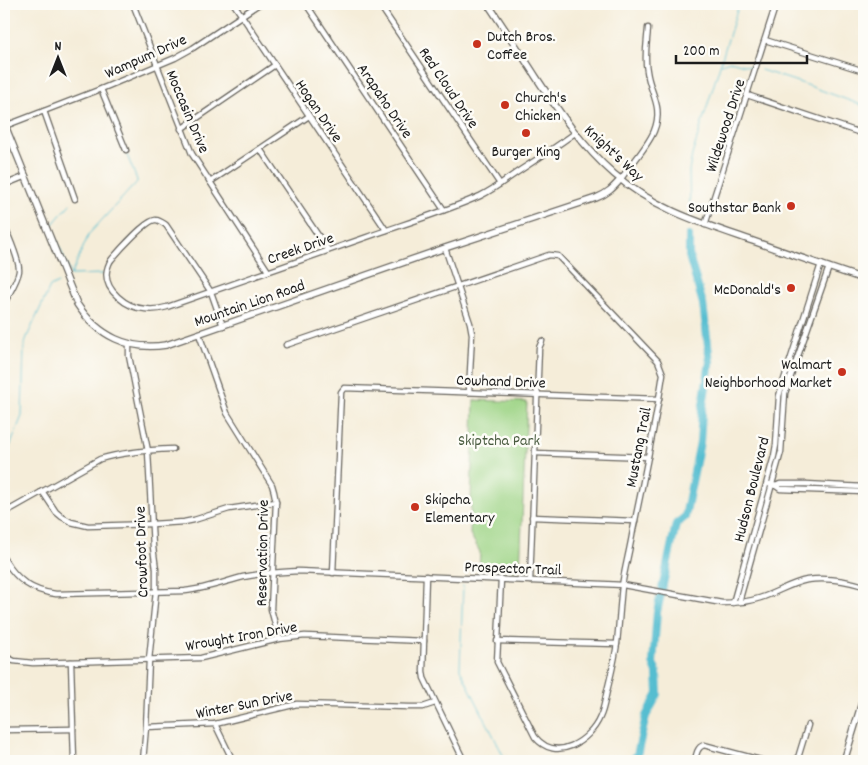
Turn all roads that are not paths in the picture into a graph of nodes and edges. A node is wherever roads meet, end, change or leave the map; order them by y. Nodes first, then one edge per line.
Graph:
1 (133, 4) edge
2 (234, 4) edge
3 (259, 4) edge
4 (306, 4) edge
5 (379, 4) edge
6 (488, 4) edge
7 (776, 4) edge
8 (242, 15) junction
9 (648, 28) dead end
10 (765, 40) junction
11 (275, 65) junction
12 (158, 66) junction
13 (864, 72) edge
14 (101, 89) junction
15 (747, 95) junction
16 (44, 111) junction
17 (309, 116) junction
18 (4, 124) edge
19 (181, 128) junction
20 (575, 134) junction
21 (864, 134) edge
22 (260, 149) junction
23 (126, 150) dead end
24 (26, 176) junction
25 (620, 180) junction
26 (210, 182) junction
27 (500, 184) junction
28 (4, 185) edge
29 (76, 199) dead end
30 (444, 210) junction
31 (4, 225) edge
32 (705, 225) junction
33 (386, 230) junction
34 (12, 247) junction
35 (445, 248) junction
36 (4, 250) edge
37 (328, 250) junction
38 (821, 264) junction
39 (829, 267) junction
40 (268, 271) junction
41 (864, 279) edge
42 (457, 286) junction
43 (211, 292) junction
44 (809, 303) junction
45 (4, 304) edge
46 (816, 305) junction
47 (223, 326) junction
48 (199, 334) junction
49 (802, 334) junction
50 (542, 341) dead end
51 (129, 344) junction
52 (286, 345) dead end
53 (469, 392) junction
54 (537, 394) junction
55 (659, 399) junction
56 (174, 449) dead end
57 (148, 451) junction
58 (535, 453) junction
59 (648, 458) junction
60 (772, 485) junction
61 (864, 487) edge
62 (42, 491) junction
63 (864, 492) edge
64 (276, 502) junction
65 (4, 514) edge
66 (532, 517) junction
67 (635, 522) junction
68 (152, 524) junction
69 (4, 559) edge
70 (272, 572) junction
71 (333, 573) junction
72 (426, 576) junction
73 (501, 579) junction
74 (530, 581) junction
75 (622, 585) junction
76 (864, 586) edge
77 (156, 591) junction
78 (739, 602) junction
79 (733, 603) junction
80 (278, 639) junction
81 (497, 640) junction
82 (424, 641) junction
83 (617, 644) junction
84 (4, 656) edge
85 (148, 660) junction
86 (71, 662) junction
87 (864, 696) edge
88 (436, 703) junction
89 (215, 724) junction
90 (808, 726) dead end
91 (146, 727) junction
92 (73, 729) junction
93 (4, 730) edge
94 (74, 761) edge
95 (143, 761) edge
96 (233, 761) edge
97 (464, 761) edge
98 (694, 761) edge
99 (764, 761) edge
100 (797, 761) edge
101 (844, 761) edge

1 - 12 street, Moccasin Drive
2 - 8 street, Hogan Drive
3 - 8 street, Wampum Drive
4 - 30 street, Arapaho Drive
5 - 27 street, Red Cloud Drive
6 - 20 street, Knight's Way
7 - 10 street, Wildewood Drive
8 - 11 street, Hogan Drive
8 - 12 street, Wampum Drive
9 - 25 street
10 - 13 street
10 - 15 street, Wildewood Drive
11 - 17 street, Hogan Drive
11 - 19 street
12 - 14 street, Wampum Drive
12 - 19 street, Moccasin Drive
14 - 16 street, Wampum Drive
14 - 23 street
15 - 21 street
15 - 32 street, Wildewood Drive
16 - 18 street, Wampum Drive
16 - 29 street
17 - 22 street
17 - 33 street, Hogan Drive
18 - 24 street, Mountain Lion Road
19 - 26 street, Moccasin Drive
20 - 25 street, Knight's Way
20 - 27 street, Creek Drive
22 - 26 street
22 - 37 street
24 - 28 street
24 - 51 street, Mountain Lion Road
25 - 32 street, Knight's Way
25 - 35 street, Mountain Lion Road
26 - 40 street, Moccasin Drive
27 - 30 street, Creek Drive
30 - 33 street, Creek Drive
31 - 34 street
32 - 38 street, Knight's Way
33 - 37 street, Creek Drive
34 - 36 street
34 - 45 street
35 - 42 street
35 - 47 street, Mountain Lion Road
37 - 40 street, Creek Drive
38 - 39 street, Knight's Way
38 - 44 street, Hudson Boulevard
39 - 41 street, Knight's Way
39 - 46 street, Hudson Boulevard
40 - 43 street, Creek Drive
42 - 52 street, Mustang Trail
42 - 53 street
42 - 55 street, Mustang Trail
43 - 43 street, Creek Drive
43 - 47 street
44 - 46 street
44 - 49 street, Hudson Boulevard
46 - 49 street, Hudson Boulevard
47 - 48 street, Mountain Lion Road
48 - 51 street, Mountain Lion Road
48 - 64 street, Reservation Drive
49 - 60 street, Hudson Boulevard
50 - 54 street
51 - 57 street, Crowfoot Drive
53 - 54 street, Cowhand Drive
53 - 71 street, Cowhand Drive
54 - 55 street, Cowhand Drive
54 - 58 street
55 - 59 street, Mustang Trail
56 - 57 street
57 - 62 street
57 - 68 street, Crowfoot Drive
58 - 59 street
58 - 66 street
59 - 67 street, Mustang Trail
60 - 61 street
60 - 63 street
60 - 78 street, Hudson Boulevard
60 - 79 street, Hudson Boulevard
62 - 65 street
62 - 68 street
64 - 68 street
64 - 70 street, Reservation Drive
66 - 67 street
66 - 74 street
67 - 75 street, Mustang Trail
68 - 77 street, Crowfoot Drive
69 - 77 street, Prospector Trail
70 - 71 street, Prospector Trail
70 - 77 street, Prospector Trail
70 - 80 street, Reservation Drive
71 - 72 street, Prospector Trail
72 - 73 street, Prospector Trail
72 - 82 street
73 - 74 street, Prospector Trail
73 - 81 street, Mustang Trail
74 - 75 street, Prospector Trail
75 - 79 street, Prospector Trail
75 - 83 street, Mustang Trail
76 - 78 street, Prospector Trail
77 - 85 street, Crowfoot Drive
78 - 79 street, Prospector Trail
80 - 82 street, Wrought Iron Drive
80 - 85 street, Wrought Iron Drive
81 - 83 street
81 - 83 street, Mustang Trail
82 - 88 street
84 - 86 street, Wrought Iron Drive
85 - 86 street, Wrought Iron Drive
85 - 91 street, Crowfoot Drive
86 - 92 street
87 - 101 street
88 - 89 street, Winter Sun Drive
88 - 97 street
89 - 91 street, Winter Sun Drive
89 - 96 street
90 - 100 street
91 - 95 street, Crowfoot Drive
92 - 93 street
92 - 94 street
98 - 99 street

